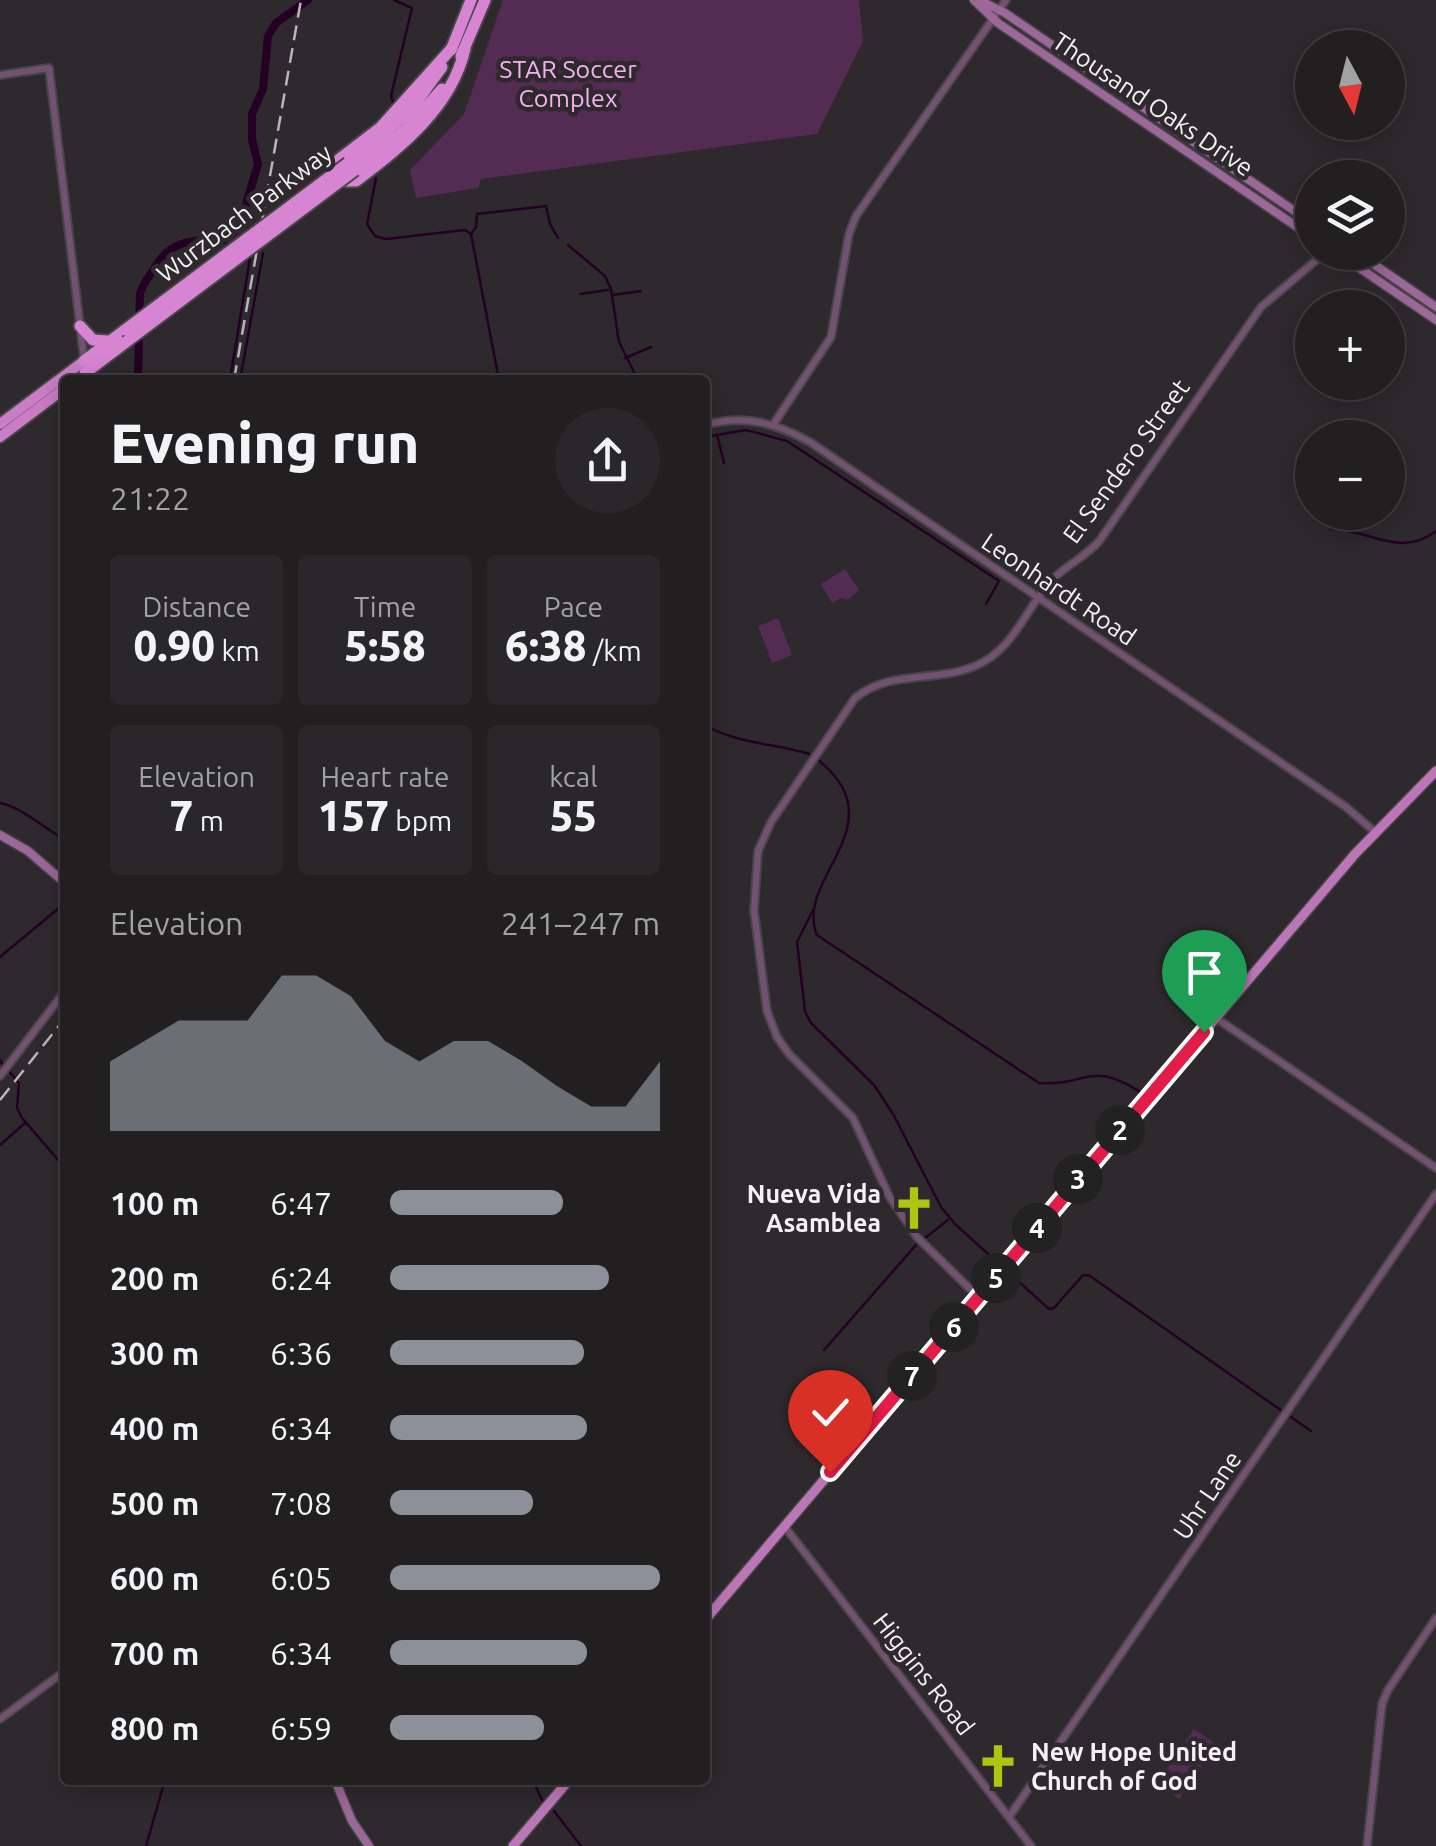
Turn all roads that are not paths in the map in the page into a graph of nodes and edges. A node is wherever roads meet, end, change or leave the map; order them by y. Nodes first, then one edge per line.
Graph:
1 (472, 0) edge
2 (485, 0) edge
3 (976, 0) edge
4 (1006, 0) edge
5 (1000, 10) junction
6 (994, 19) junction
7 (458, 48) junction
8 (0, 75) edge
9 (1295, 211) edge
10 (1295, 225) edge
11 (1305, 270) edge
12 (1362, 270) edge
13 (1382, 270) edge
14 (1436, 307) edge
15 (1436, 320) edge
16 (80, 326) junction
17 (125, 336) junction
18 (112, 340) junction
19 (83, 374) edge
20 (60, 388) edge
21 (60, 393) edge
22 (0, 424) edge
23 (710, 424) edge
24 (773, 424) junction
25 (0, 437) edge
26 (1036, 598) junction
27 (1436, 771) edge
28 (1375, 832) junction
29 (0, 835) edge
30 (60, 879) edge
31 (60, 998) edge
32 (1216, 1018) junction
33 (0, 1076) edge
34 (1436, 1168) edge
35 (1436, 1194) edge
36 (982, 1294) junction
37 (784, 1527) junction
38 (710, 1614) edge
39 (1436, 1618) edge
40 (60, 1674) edge
41 (0, 1720) edge
42 (337, 1785) edge
43 (565, 1785) edge
44 (1009, 1817) junction
45 (370, 1846) edge
46 (513, 1846) edge
47 (1031, 1846) edge
48 (1367, 1846) edge

1 - 7 highway, Wurzbach Parkway
2 - 7 highway, Wurzbach Parkway
3 - 5 main road, Thousand Oaks Drive
3 - 6 main road, Thousand Oaks Drive
4 - 5 street
5 - 6 street
5 - 9 main road, Thousand Oaks Drive
6 - 10 main road, Thousand Oaks Drive
6 - 24 street
7 - 7 highway
7 - 17 highway, Wurzbach Parkway, bridge
8 - 16 street
11 - 26 street, El Sendero Street
12 - 15 main road
13 - 14 main road
16 - 18 highway
16 - 19 street
17 - 18 highway, Wurzbach Parkway
17 - 19 highway, Wurzbach Parkway
18 - 19 highway, Wurzbach Parkway
20 - 22 highway, Wurzbach Parkway
21 - 25 highway
23 - 24 street, Leonhardt Road
24 - 26 street, Leonhardt Road
26 - 28 street, Leonhardt Road
26 - 36 street, El Sendero Street
27 - 28 main road
28 - 32 main road
29 - 30 main road
31 - 33 street
32 - 34 street
32 - 36 main road
35 - 44 street, Uhr Lane
36 - 37 main road
37 - 38 main road
37 - 44 street, Higgins Road
39 - 48 street
40 - 41 street
42 - 45 main road
43 - 46 main road
44 - 47 street, Higgins Road

